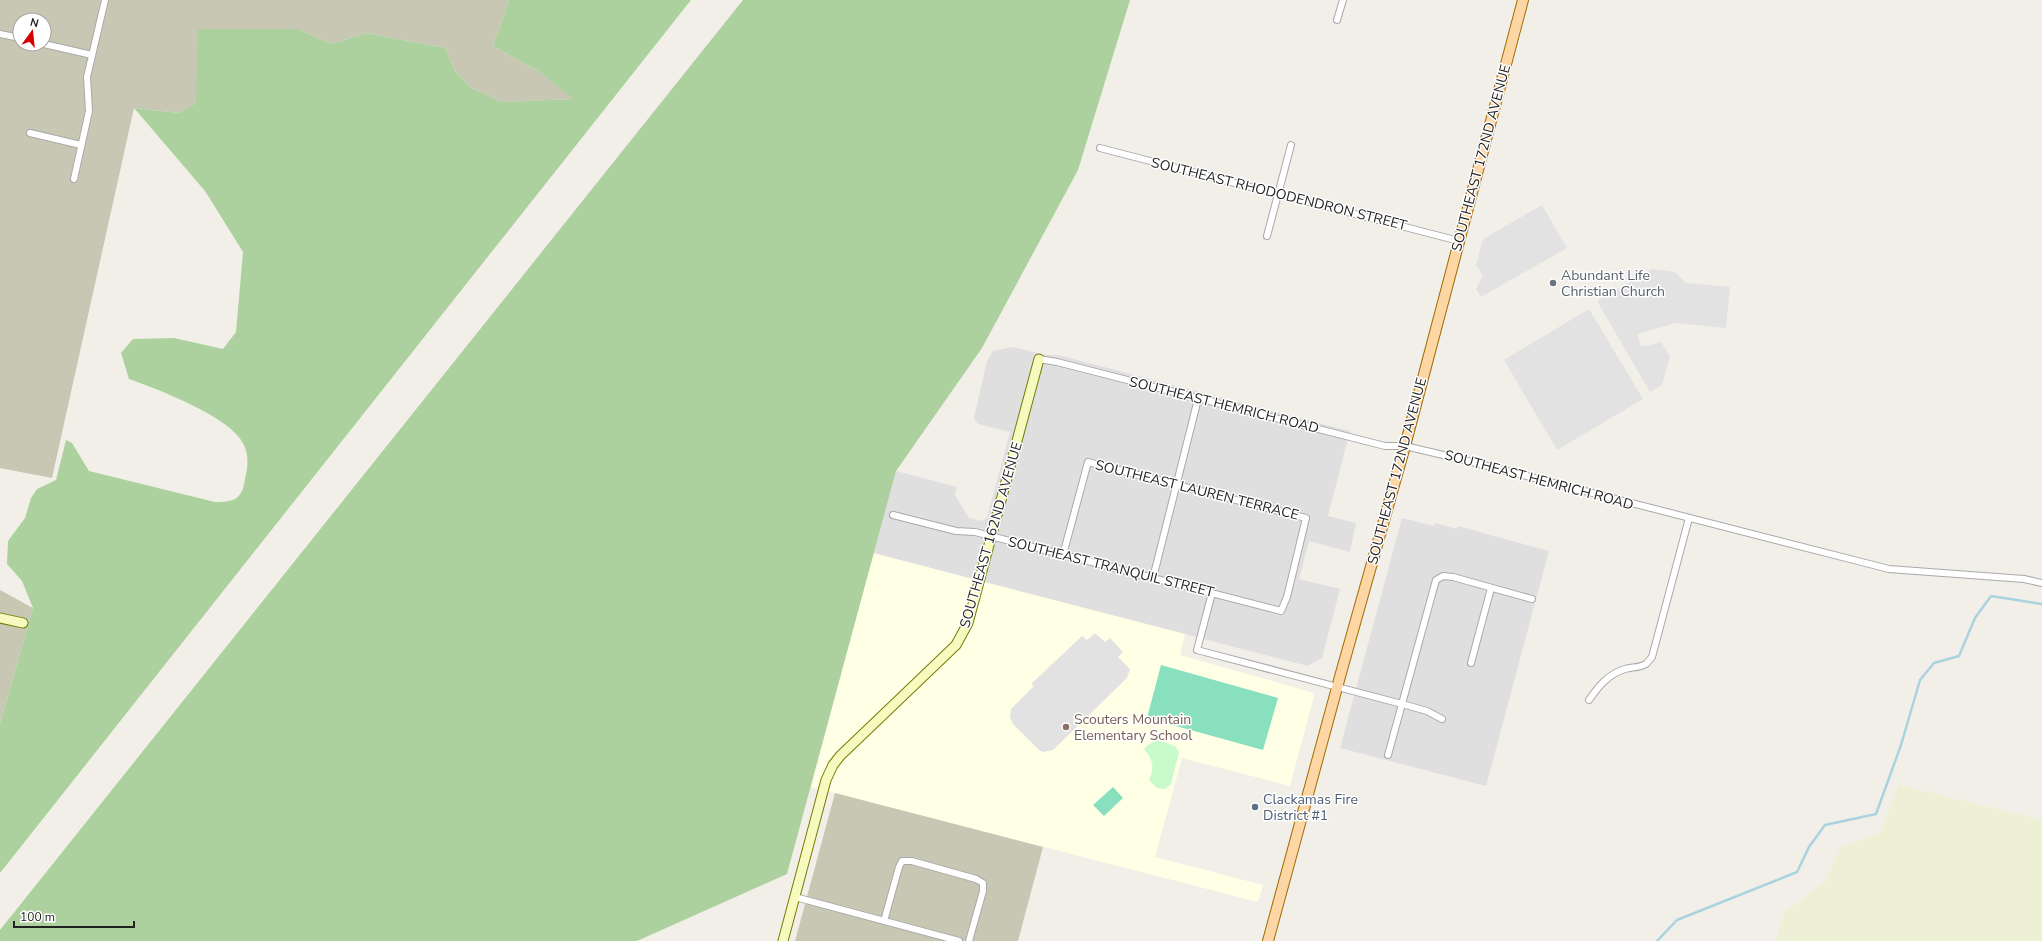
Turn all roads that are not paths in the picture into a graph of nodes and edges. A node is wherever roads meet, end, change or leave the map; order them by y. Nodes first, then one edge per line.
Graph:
1 (105, 0) edge
2 (1343, 0) edge
3 (1523, 0) edge
4 (1337, 20) dead end
5 (0, 34) edge
6 (12, 36) edge
7 (52, 46) edge
8 (92, 54) junction
9 (30, 133) dead end
10 (81, 145) junction
11 (1291, 145) dead end
12 (1100, 148) dead end
13 (74, 179) dead end
14 (1278, 194) junction
15 (1267, 236) dead end
16 (1459, 241) junction
17 (1039, 359) joint
18 (1198, 399) junction
19 (1405, 446) junction
20 (1176, 485) junction
21 (894, 515) dead end
22 (1689, 518) junction
23 (992, 537) junction
24 (1063, 555) junction
25 (1153, 578) junction
26 (2042, 583) edge
27 (1491, 588) junction
28 (1212, 593) junction
29 (1532, 599) dead end
30 (1281, 611) joint
31 (0, 618) edge
32 (24, 623) dead end
33 (1471, 663) dead end
34 (1337, 687) junction
35 (1589, 700) dead end
36 (1402, 704) junction
37 (1442, 719) dead end
38 (1388, 755) dead end
39 (795, 897) junction
40 (884, 921) junction
41 (783, 941) edge
42 (959, 941) edge
43 (969, 941) edge
44 (1268, 941) edge

1 - 8 street
2 - 4 street
3 - 16 main road, SOUTHEAST 172ND AVENUE
5 - 6 street
7 - 8 street
8 - 10 street
9 - 10 street
10 - 13 street
11 - 14 street
12 - 14 street, SOUTHEAST RHODODENDRON STREET
14 - 15 street
14 - 16 street, SOUTHEAST RHODODENDRON STREET
16 - 19 main road, SOUTHEAST 172ND AVENUE
17 - 18 street, SOUTHEAST HEMRICH ROAD
17 - 23 street, SOUTHEAST 162ND AVENUE
18 - 19 street, SOUTHEAST HEMRICH ROAD
18 - 20 street
19 - 22 street, SOUTHEAST HEMRICH ROAD
19 - 34 main road, SOUTHEAST 172ND AVENUE
20 - 24 street, SOUTHEAST LAUREN TERRACE
20 - 25 street
20 - 30 street, SOUTHEAST LAUREN TERRACE
21 - 23 street, SOUTHEAST TRANQUIL STREET
22 - 26 street, SOUTHEAST HEMRICH ROAD
22 - 35 street
23 - 24 street, SOUTHEAST TRANQUIL STREET
23 - 39 street, SOUTHEAST 162ND AVENUE
24 - 25 street, SOUTHEAST TRANQUIL STREET
25 - 28 street, SOUTHEAST TRANQUIL STREET
27 - 29 street
27 - 33 street
27 - 36 street
28 - 30 street, SOUTHEAST TRANQUIL STREET
28 - 34 street
31 - 32 street
34 - 36 street
34 - 44 main road, SOUTHEAST 172ND AVENUE
36 - 37 street
36 - 38 street
39 - 40 street
39 - 41 street, SOUTHEAST 162ND AVENUE
40 - 42 street
40 - 43 street

